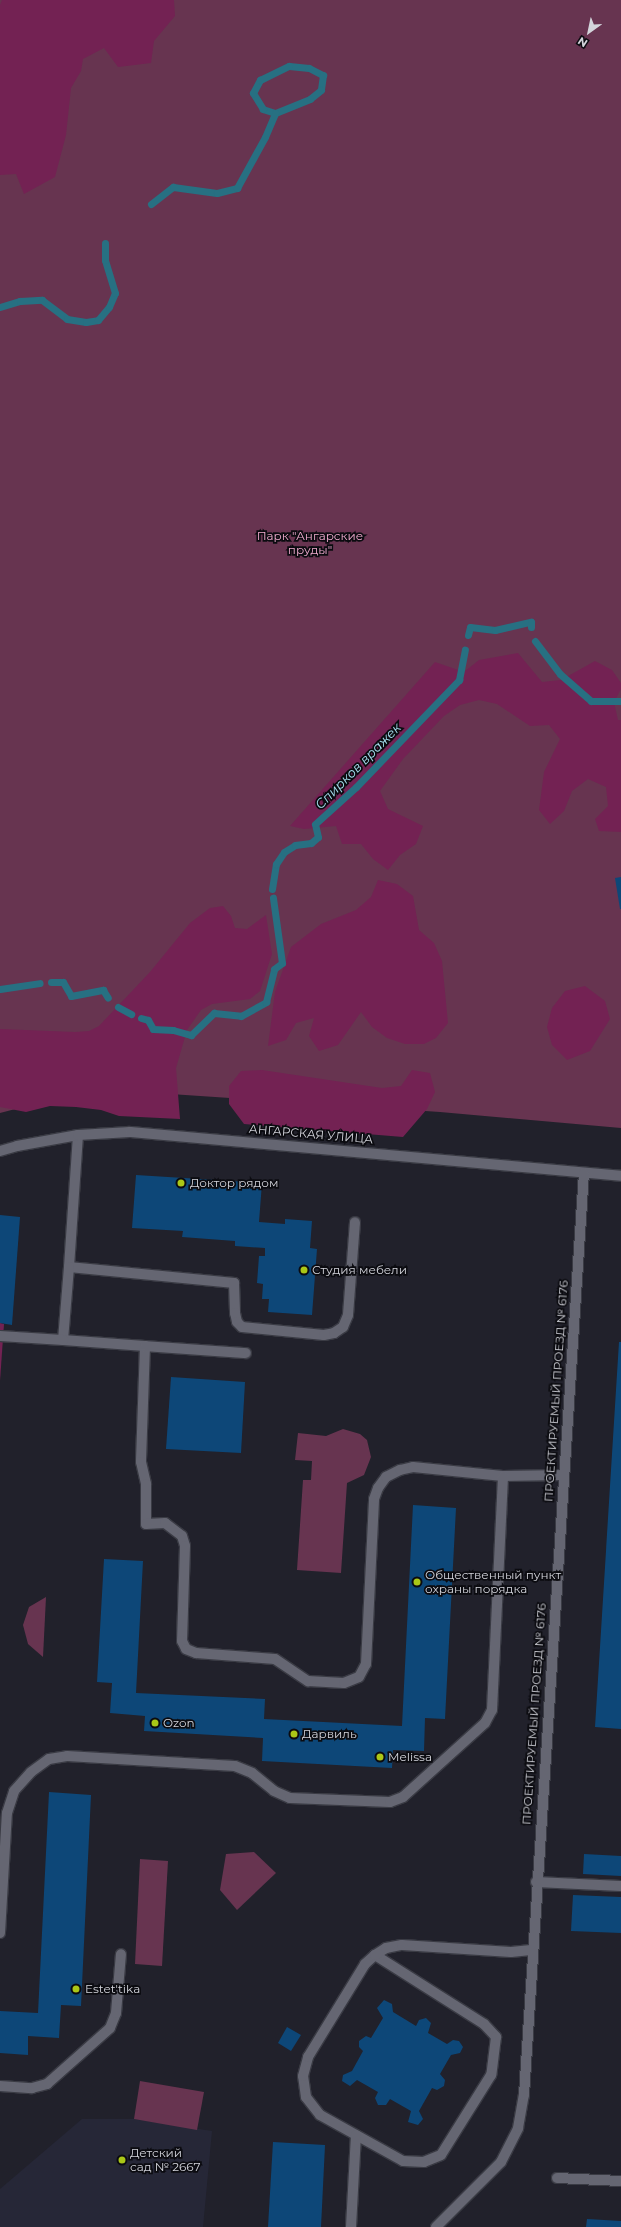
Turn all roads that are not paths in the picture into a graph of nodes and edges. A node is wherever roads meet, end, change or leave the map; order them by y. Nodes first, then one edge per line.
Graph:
1 (78, 1135) junction
2 (0, 1152) edge
3 (584, 1173) junction
4 (621, 1176) edge
5 (354, 1222) dead end
6 (69, 1267) junction
7 (0, 1336) edge
8 (63, 1340) junction
9 (145, 1346) junction
10 (246, 1353) dead end
11 (564, 1475) junction
12 (503, 1476) junction
13 (2, 1856) edge
14 (536, 1882) junction
15 (621, 1886) edge
16 (0, 1933) edge
17 (531, 1950) junction
18 (121, 1954) dead end
19 (375, 1955) junction
20 (0, 2086) edge
21 (356, 2135) junction
22 (557, 2178) dead end
23 (621, 2181) edge
24 (351, 2227) edge
25 (436, 2227) edge

1 - 2 street, АНГАРСКАЯ УЛИЦА
1 - 3 street, АНГАРСКАЯ УЛИЦА
1 - 6 street
3 - 4 street, АНГАРСКАЯ УЛИЦА
3 - 11 street, ПРОЕКТИРУЕМЫЙ ПРОЕЗД № 6176
5 - 6 street
6 - 8 street
7 - 8 street
8 - 9 street
9 - 10 street
9 - 12 street
11 - 12 street
11 - 14 street, ПРОЕКТИРУЕМЫЙ ПРОЕЗД № 6176
12 - 13 street
13 - 16 street
14 - 15 street
14 - 17 street, ПРОЕКТИРУЕМЫЙ ПРОЕЗД № 6176
17 - 19 street
17 - 25 street, ПРОЕКТИРУЕМЫЙ ПРОЕЗД № 6176
18 - 20 street
19 - 21 street
19 - 21 street
21 - 24 street
22 - 23 street

